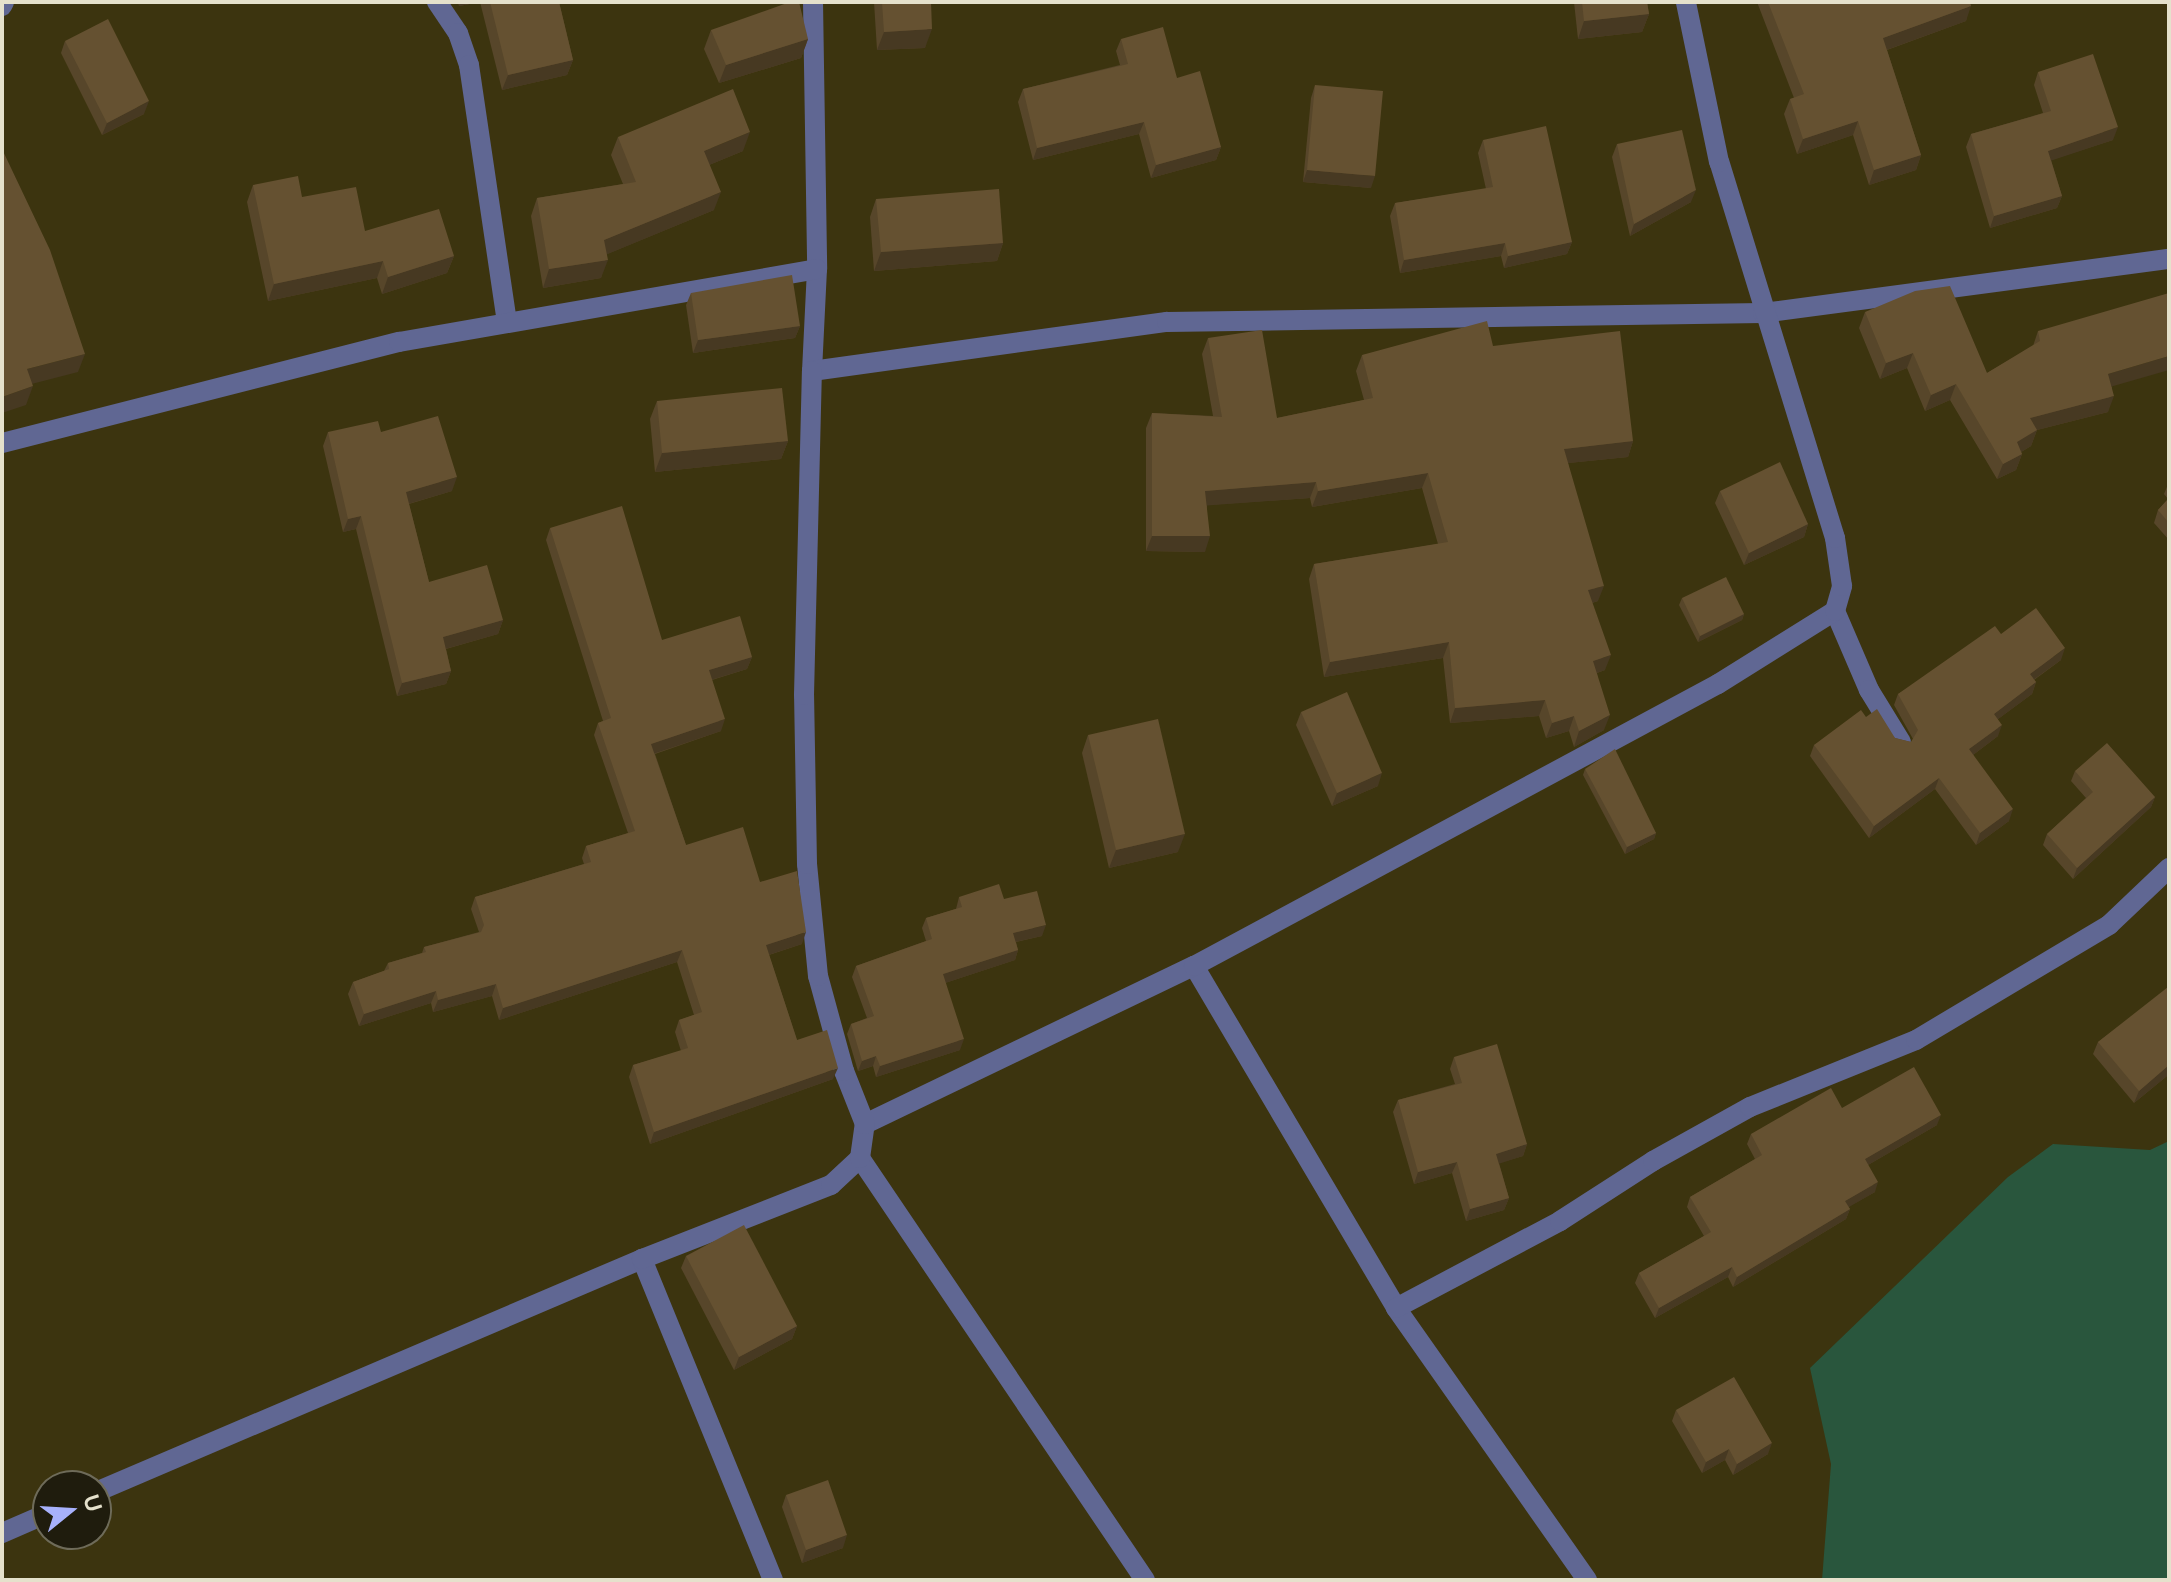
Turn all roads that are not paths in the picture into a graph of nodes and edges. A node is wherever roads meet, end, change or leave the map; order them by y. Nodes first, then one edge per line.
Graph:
1 (437, 2) edge
2 (813, 2) edge
3 (1686, 2) edge
4 (2169, 259) edge
5 (817, 269) junction
6 (1763, 313) junction
7 (507, 322) junction
8 (812, 371) junction
9 (2, 443) edge
10 (1838, 616) junction
11 (1901, 742) edge
12 (2169, 868) edge
13 (1194, 966) junction
14 (865, 1124) junction
15 (860, 1158) junction
16 (642, 1259) junction
17 (1396, 1308) junction
18 (112, 1485) edge
19 (32, 1520) edge
20 (2, 1533) edge
21 (773, 1580) edge
22 (1145, 1580) edge
23 (1587, 1580) edge

1 - 7 street
2 - 5 street
3 - 6 street
4 - 6 street
5 - 7 street
5 - 8 street
6 - 8 street
6 - 10 street
7 - 9 street
8 - 14 street
10 - 11 street
10 - 13 street
12 - 17 street
13 - 14 street
13 - 17 street
14 - 15 street
15 - 16 street
15 - 22 street
16 - 18 street
16 - 21 street
17 - 23 street
19 - 20 street

